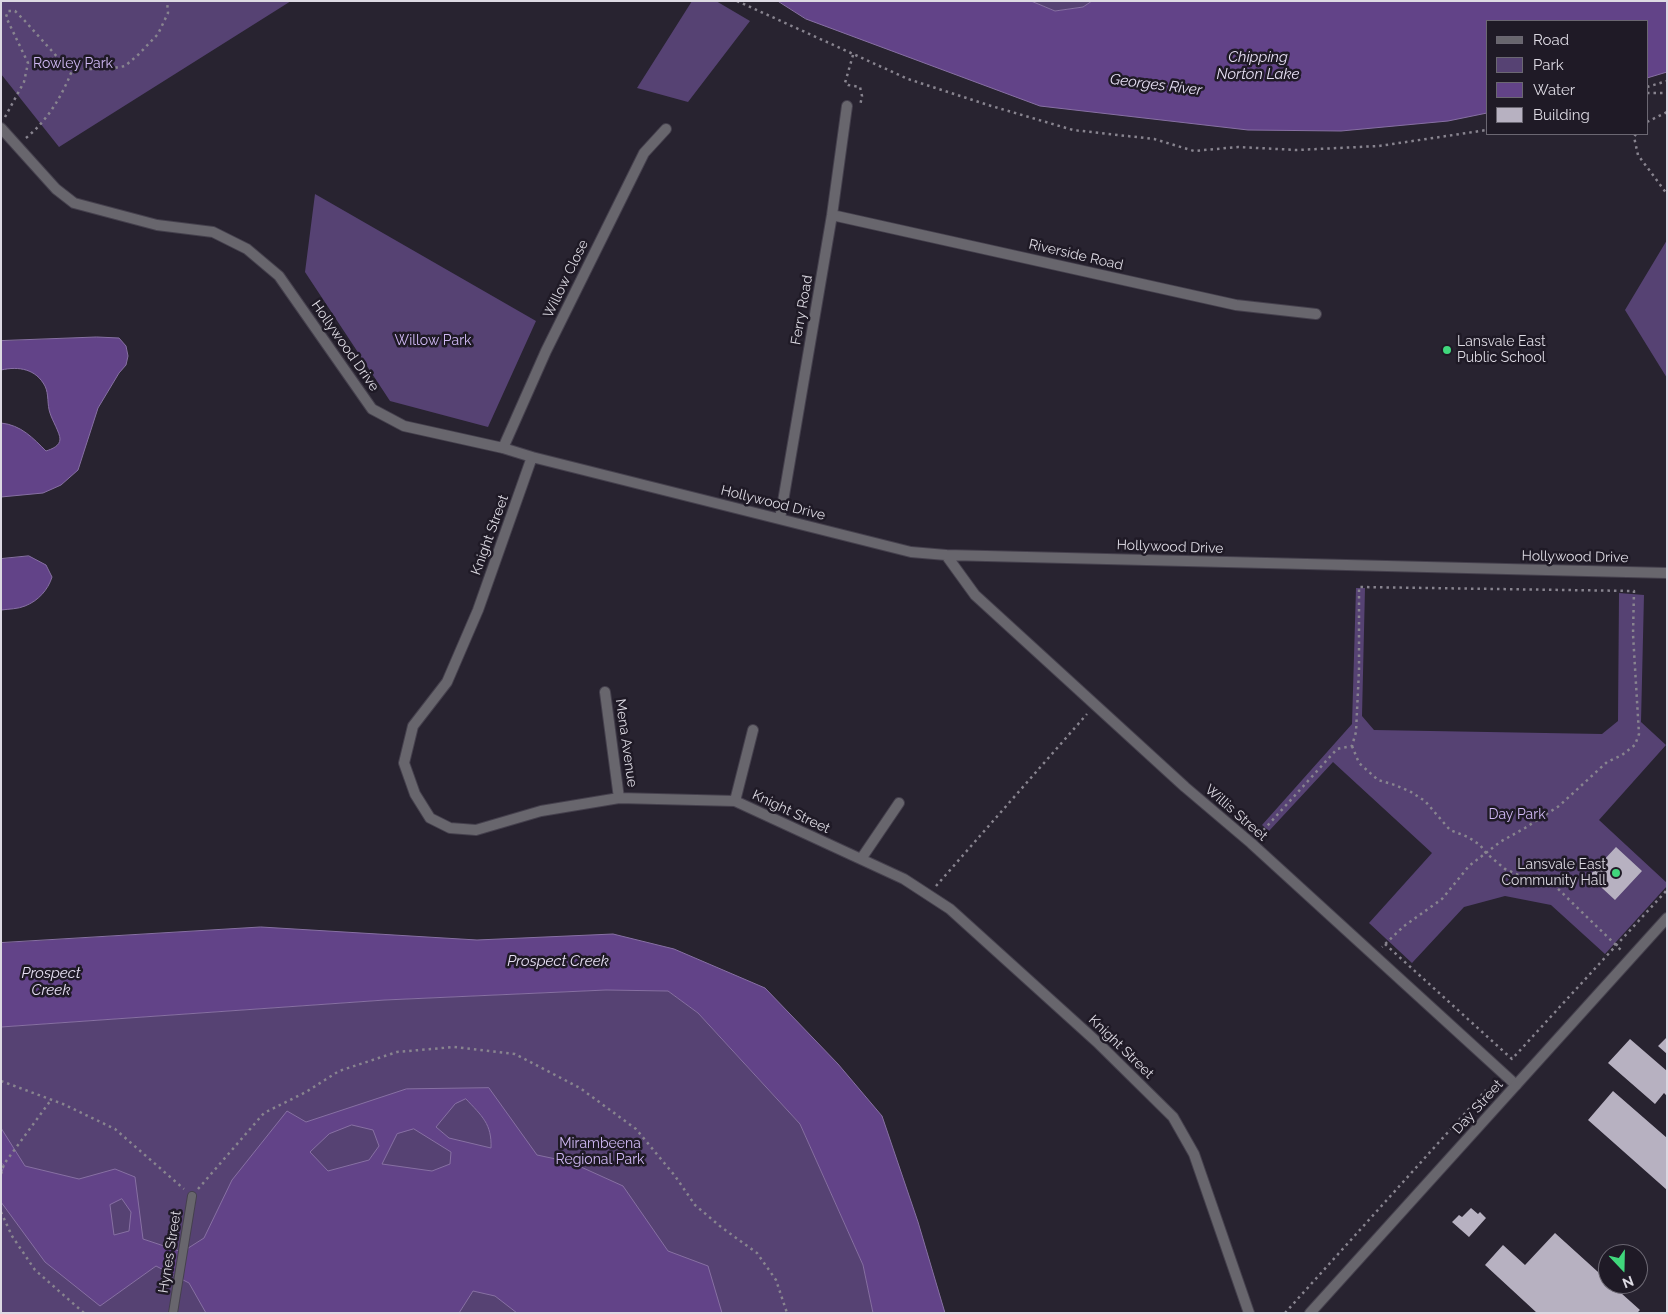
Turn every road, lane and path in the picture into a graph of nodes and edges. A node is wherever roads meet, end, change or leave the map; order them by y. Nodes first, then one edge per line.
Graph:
1 (167, 1) edge
2 (737, 1) edge
3 (854, 55) junction
4 (74, 65) junction
5 (1667, 81) edge
6 (1648, 87) edge
7 (1648, 93) edge
8 (1667, 93) edge
9 (847, 106) joint
10 (1667, 112) edge
11 (1648, 122) edge
12 (1, 127) edge
13 (666, 129) dead end
14 (1486, 130) edge
15 (1635, 135) edge
16 (17, 146) junction
17 (1667, 194) edge
18 (832, 215) junction
19 (1316, 314) dead end
20 (503, 448) junction
21 (532, 458) junction
22 (780, 519) junction
23 (946, 555) junction
24 (1667, 573) edge
25 (605, 692) dead end
26 (1095, 705) junction
27 (753, 730) dead end
28 (1352, 746) junction
29 (619, 798) junction
30 (735, 801) junction
31 (899, 803) dead end
32 (1251, 843) junction
33 (1486, 853) junction
34 (861, 859) junction
35 (1667, 890) edge
36 (929, 895) junction
37 (1666, 920) edge
38 (1385, 944) junction
39 (1617, 945) junction
40 (1373, 954) junction
41 (1631, 959) junction
42 (1, 1081) edge
43 (1516, 1085) junction
44 (1486, 1090) dead end
45 (52, 1100) junction
46 (1, 1174) edge
47 (192, 1196) junction
48 (1, 1212) edge
49 (84, 1313) edge
50 (173, 1313) edge
51 (787, 1313) edge
52 (1249, 1313) edge
53 (1285, 1313) edge
54 (1310, 1313) edge

1 - 4 path
2 - 3 path
3 - 9 path
3 - 14 path
4 - 12 path
4 - 16 path
5 - 6 path
7 - 8 path
9 - 18 street, Ferry Road
10 - 11 path
12 - 16 street, Hollywood Drive
13 - 20 street, Willow Close
15 - 17 path
16 - 20 street, Hollywood Drive
18 - 19 street, Riverside Road
18 - 22 street, Ferry Road
20 - 21 street, Hollywood Drive
21 - 22 street, Hollywood Drive
21 - 29 street, Knight Street
22 - 23 street, Hollywood Drive
23 - 24 street, Hollywood Drive
23 - 26 street, Willis Street
25 - 29 street, Mena Avenue
26 - 32 street, Willis Street
26 - 36 path
27 - 30 street
28 - 32 path
28 - 33 path
28 - 33 path
29 - 30 street, Knight Street
30 - 34 street, Knight Street
31 - 34 street
32 - 40 street, Willis Street
33 - 38 path
33 - 39 path
34 - 36 street, Knight Street
35 - 39 path
36 - 52 street, Knight Street
37 - 41 street, Day Street
38 - 39 path
38 - 40 path
39 - 41 path
40 - 43 street, Willis Street
41 - 43 street, Day Street
42 - 45 path
43 - 54 street, Day Street
44 - 53 path
45 - 46 path
45 - 47 path
47 - 50 lane, Hynes Street
47 - 51 path
48 - 49 path

